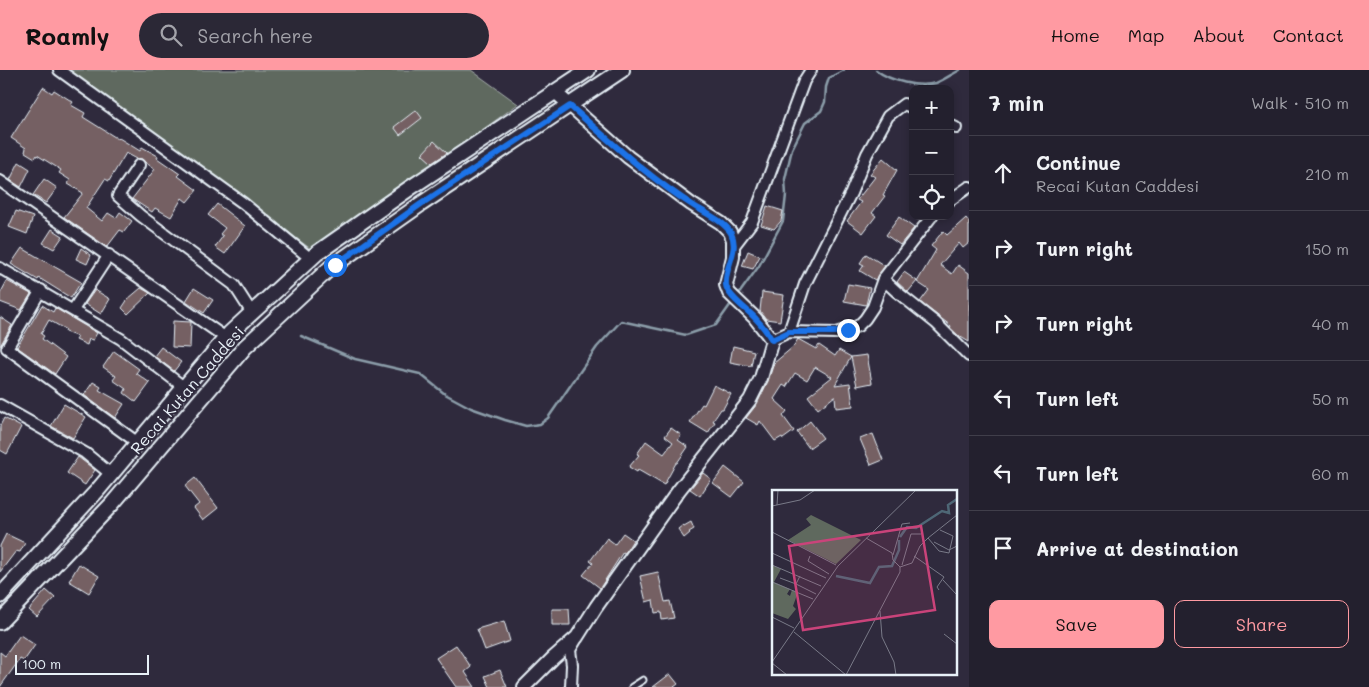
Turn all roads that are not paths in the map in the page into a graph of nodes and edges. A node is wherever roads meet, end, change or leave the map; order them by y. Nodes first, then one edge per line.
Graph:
1 (59, 70) edge
2 (588, 70) edge
3 (622, 70) edge
4 (811, 70) edge
5 (555, 92) junction
6 (570, 106) junction
7 (909, 106) edge
8 (139, 165) dead end
9 (0, 181) edge
10 (969, 187) edge
11 (954, 197) edge
12 (929, 220) edge
13 (733, 247) junction
14 (109, 256) junction
15 (311, 259) junction
16 (0, 268) edge
17 (884, 279) junction
18 (41, 290) junction
19 (73, 310) junction
20 (252, 313) junction
21 (789, 332) junction
22 (226, 338) junction
23 (772, 340) junction
24 (3, 346) edge
25 (969, 356) edge
26 (185, 388) junction
27 (0, 405) edge
28 (138, 443) junction
29 (112, 474) junction
30 (0, 596) edge
31 (0, 622) edge
32 (577, 637) junction
33 (643, 680) dead end
34 (524, 687) edge
35 (571, 687) edge
36 (632, 687) edge

1 - 15 street
2 - 5 main road, Recai Kutan Caddesi
3 - 6 main road, Recai Kutan Caddesi
4 - 13 street
5 - 6 street
5 - 15 main road, Recai Kutan Caddesi
6 - 13 street
6 - 31 main road, Recai Kutan Caddesi
7 - 21 street
8 - 20 street
9 - 14 street
10 - 11 street
12 - 17 street
13 - 23 street
14 - 19 street
14 - 22 street
15 - 20 main road, Recai Kutan Caddesi
16 - 18 street
17 - 21 street
17 - 25 street
18 - 19 street
18 - 24 street
19 - 26 street
20 - 22 main road, Recai Kutan Caddesi
21 - 23 street
22 - 26 main road, Recai Kutan Caddesi
23 - 32 street
24 - 28 street
26 - 28 main road, Recai Kutan Caddesi
27 - 29 street
28 - 29 main road, Recai Kutan Caddesi
29 - 30 main road, Recai Kutan Caddesi
32 - 34 street
32 - 35 street
33 - 36 lane

